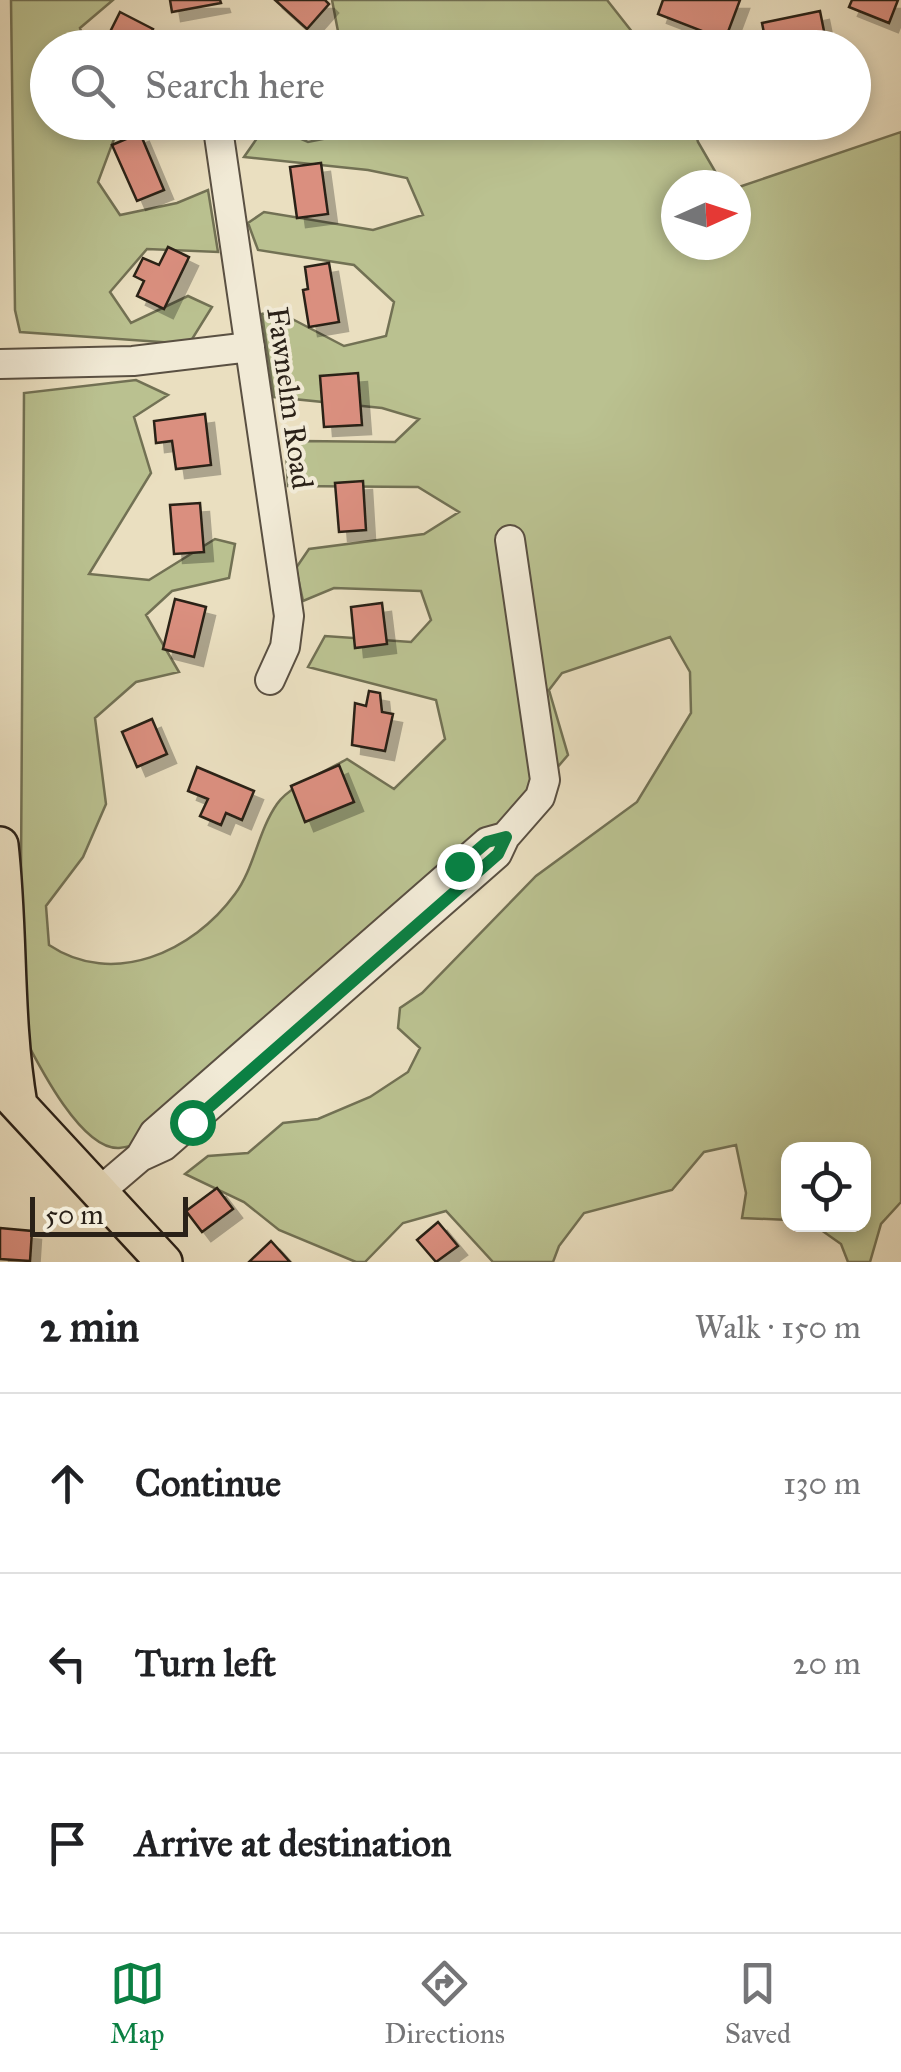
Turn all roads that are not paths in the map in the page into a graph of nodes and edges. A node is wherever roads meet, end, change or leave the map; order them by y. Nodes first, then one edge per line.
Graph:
1 (220, 140) edge
2 (250, 347) junction
3 (0, 364) edge
4 (510, 540) dead end
5 (270, 680) dead end
6 (0, 845) edge
7 (9, 1095) edge
8 (99, 1192) junction
9 (164, 1262) edge

1 - 2 street, Fawnelm Road
2 - 3 street
2 - 5 street, Fawnelm Road
4 - 8 street
6 - 7 main road
7 - 8 main road
8 - 9 main road

